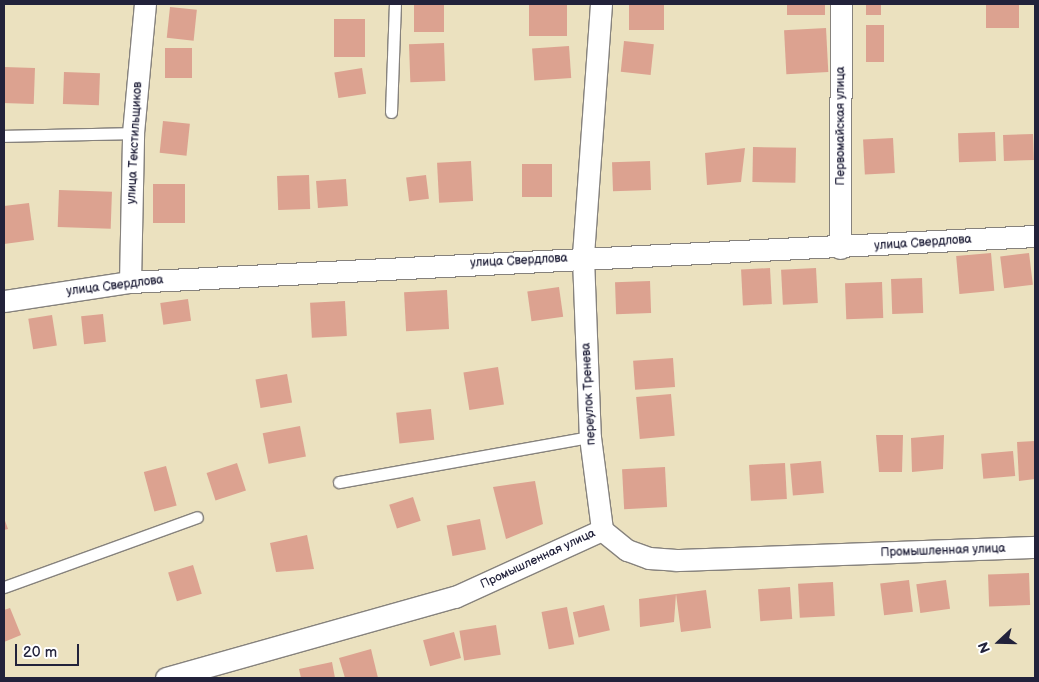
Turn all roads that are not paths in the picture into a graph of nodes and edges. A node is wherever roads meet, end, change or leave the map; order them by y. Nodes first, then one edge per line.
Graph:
1 (145, 4) edge
2 (395, 4) edge
3 (601, 4) edge
4 (841, 4) edge
5 (391, 112) dead end
6 (133, 133) junction
7 (4, 136) edge
8 (1035, 236) edge
9 (840, 248) junction
10 (583, 258) junction
11 (130, 282) junction
12 (4, 301) edge
13 (590, 437) junction
14 (339, 482) dead end
15 (197, 517) dead end
16 (602, 530) junction
17 (1035, 547) edge
18 (4, 587) edge
19 (166, 678) edge

1 - 6 street, улица Текстильщиков
2 - 5 lane
3 - 10 street, переулок Тренева
4 - 9 street, Первомайская улица
6 - 7 lane
6 - 11 street, улица Текстильщиков
8 - 9 street, улица Свердлова
9 - 10 street, улица Свердлова
10 - 11 street, улица Свердлова
10 - 13 street, переулок Тренева
11 - 12 street, улица Свердлова
13 - 14 lane
13 - 16 street, переулок Тренева
15 - 18 lane
16 - 17 street, Промышленная улица
16 - 19 street, Промышленная улица

